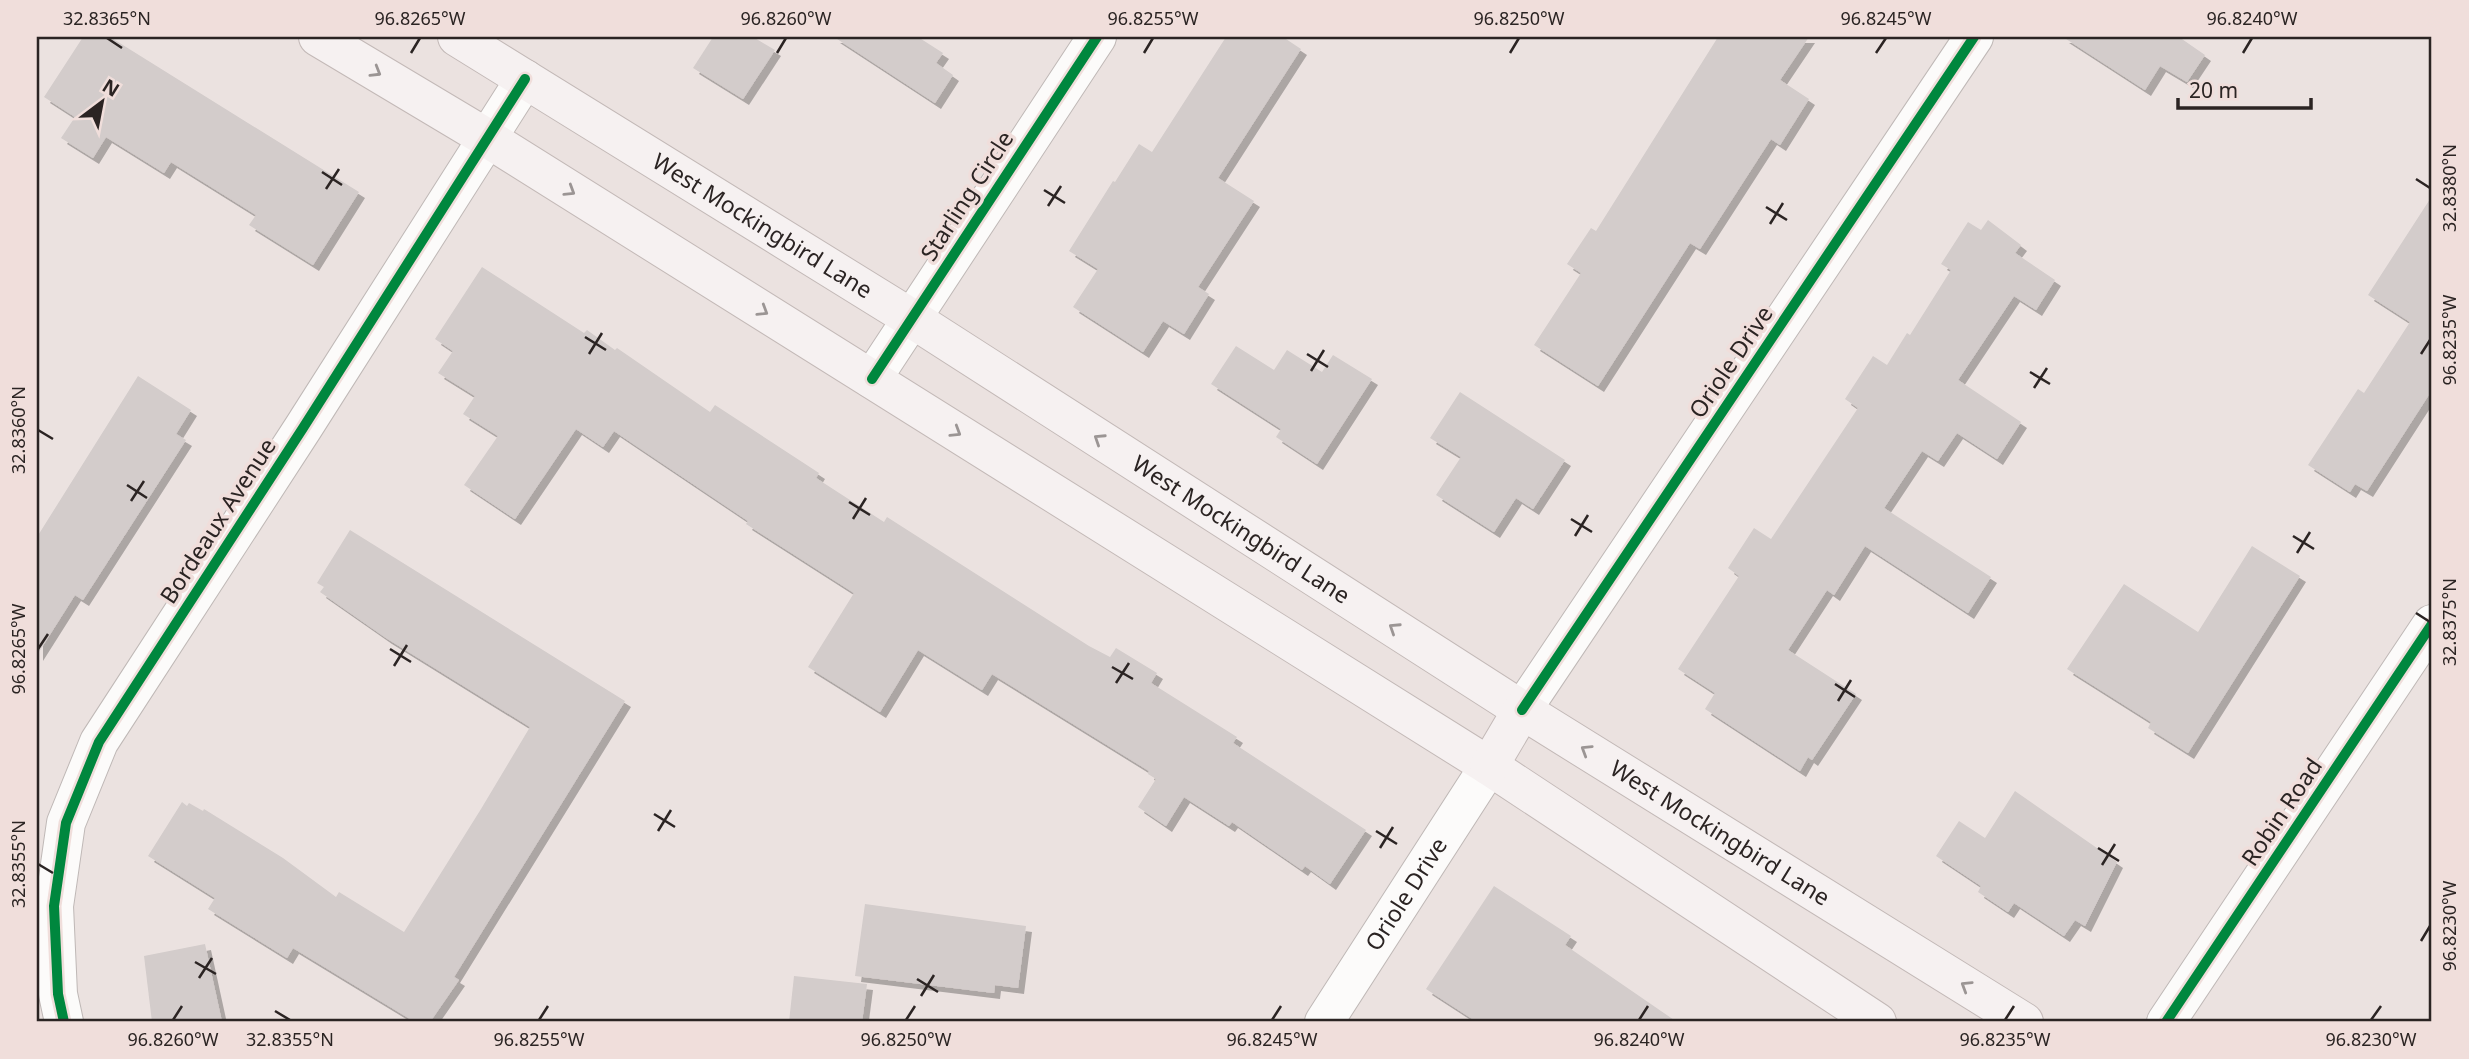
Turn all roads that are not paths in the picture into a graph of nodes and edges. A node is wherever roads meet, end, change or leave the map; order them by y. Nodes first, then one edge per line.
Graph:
1 (318, 37) edge
2 (457, 37) edge
3 (1097, 37) edge
4 (1974, 37) edge
5 (524, 79) junction
6 (486, 138) junction
7 (911, 318) junction
8 (872, 379) junction
9 (2432, 624) edge
10 (1522, 710) junction
11 (1489, 766) junction
12 (64, 1022) edge
13 (1324, 1022) edge
14 (1877, 1022) edge
15 (2024, 1022) edge
16 (2166, 1022) edge

1 -> 6 main road
2 - 5 main road, West Mockingbird Lane
3 - 7 street, Starling Circle
4 - 10 street, Oriole Drive
5 - 6 street, Bordeaux Avenue
5 - 7 main road, West Mockingbird Lane
6 -> 8 main road
6 - 12 street, Bordeaux Avenue
7 - 8 street, Starling Circle
10 -> 7 main road, West Mockingbird Lane
8 -> 11 main road
9 - 16 street, Robin Road
10 - 11 main road
15 -> 10 main road, West Mockingbird Lane
11 - 13 street, Oriole Drive
11 - 14 main road

